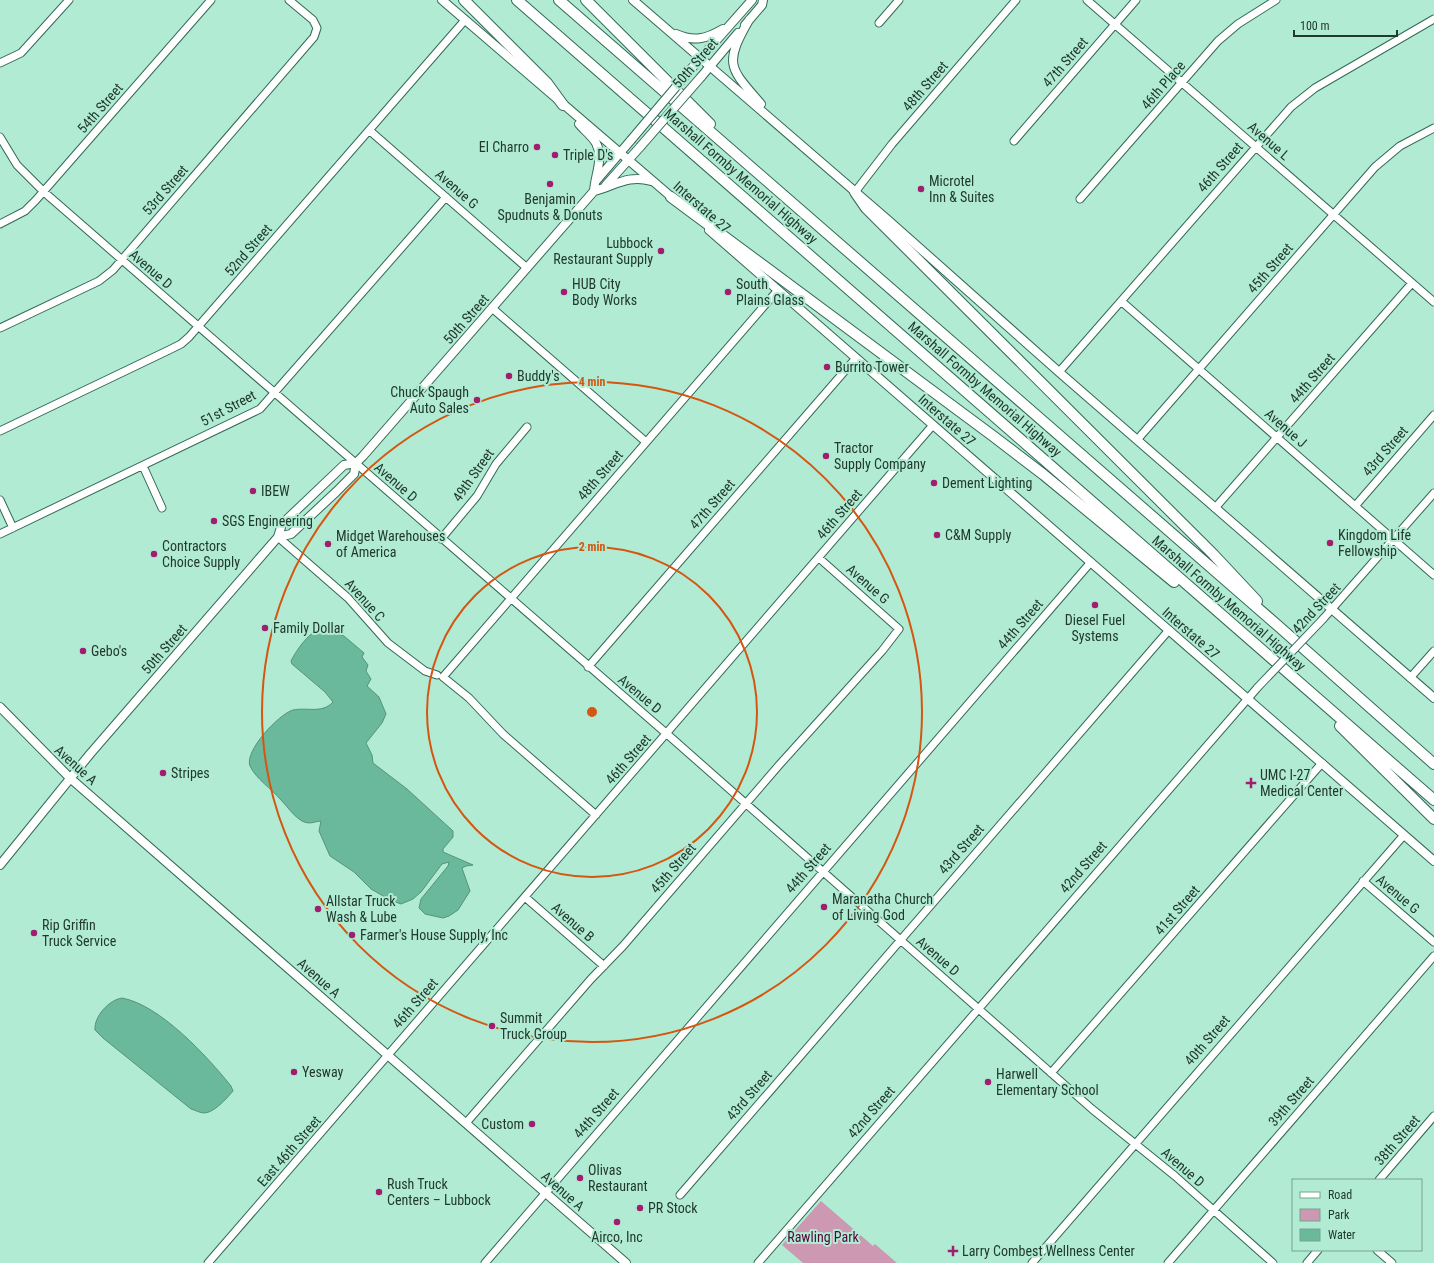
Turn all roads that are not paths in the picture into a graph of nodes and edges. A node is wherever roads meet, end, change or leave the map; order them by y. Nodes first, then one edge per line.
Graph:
1 (69, 0) edge
2 (211, 0) edge
3 (289, 0) edge
4 (442, 0) edge
5 (464, 0) edge
6 (517, 0) edge
7 (559, 0) edge
8 (586, 0) edge
9 (633, 0) edge
10 (752, 0) edge
11 (763, 0) edge
12 (899, 0) edge
13 (1016, 0) edge
14 (1086, 0) edge
15 (1136, 0) edge
16 (1276, 0) edge
17 (1434, 18) edge
18 (465, 20) junction
19 (749, 20) junction
20 (879, 23) dead end
21 (1115, 24) junction
22 (729, 26) junction
23 (664, 27) junction
24 (701, 58) junction
25 (0, 63) edge
26 (710, 66) junction
27 (1181, 82) junction
28 (567, 108) junction
29 (775, 122) junction
30 (1434, 128) edge
31 (369, 130) junction
32 (0, 137) edge
33 (1014, 141) dead end
34 (1255, 147) junction
35 (619, 153) junction
36 (628, 160) junction
37 (761, 177) junction
38 (653, 182) junction
39 (597, 187) junction
40 (44, 192) junction
41 (855, 192) junction
42 (446, 197) junction
43 (671, 197) junction
44 (1080, 199) dead end
45 (1333, 215) junction
46 (0, 224) edge
47 (121, 260) junction
48 (527, 268) junction
49 (1412, 283) junction
50 (778, 290) junction
51 (1121, 301) junction
52 (1434, 302) edge
53 (492, 308) junction
54 (198, 327) junction
55 (0, 328) edge
56 (856, 358) junction
57 (1199, 369) junction
58 (1059, 372) junction
59 (274, 394) junction
60 (1434, 414) edge
61 (933, 425) junction
62 (527, 427) dead end
63 (0, 431) edge
64 (1277, 437) junction
65 (1137, 440) junction
66 (646, 442) junction
67 (356, 463) junction
68 (143, 466) junction
69 (1434, 493) edge
70 (0, 500) edge
71 (1356, 505) junction
72 (162, 508) dead end
73 (1215, 508) junction
74 (13, 528) junction
75 (0, 534) edge
76 (278, 537) junction
77 (441, 538) junction
78 (1394, 539) junction
79 (819, 558) junction
80 (1090, 562) junction
81 (1434, 575) edge
82 (510, 598) junction
83 (1332, 610) junction
84 (1276, 624) junction
85 (899, 629) joint
86 (1168, 630) junction
87 (1255, 645) junction
88 (1434, 651) edge
89 (588, 667) junction
90 (1289, 675) junction
91 (440, 676) junction
92 (1410, 678) junction
93 (1434, 698) edge
94 (1247, 699) junction
95 (0, 707) edge
96 (667, 734) junction
97 (1434, 762) edge
98 (1322, 764) junction
99 (70, 778) junction
100 (1434, 800) edge
101 (746, 804) junction
102 (596, 815) junction
103 (1434, 820) edge
104 (1404, 834) junction
105 (1434, 861) edge
106 (0, 865) edge
107 (822, 872) junction
108 (1363, 882) junction
109 (525, 897) junction
110 (899, 940) junction
111 (1434, 942) edge
112 (1434, 956) edge
113 (604, 966) junction
114 (978, 1009) junction
115 (387, 1055) junction
116 (1051, 1073) junction
117 (1434, 1116) edge
118 (466, 1123) junction
119 (1135, 1144) junction
120 (1380, 1179) edge
121 (545, 1192) junction
122 (680, 1195) dead end
123 (1214, 1210) junction
124 (1317, 1251) edge
125 (1378, 1251) edge
126 (208, 1263) edge
127 (485, 1263) edge
128 (626, 1263) edge
129 (758, 1263) edge
130 (1032, 1263) edge
131 (1168, 1263) edge
132 (1273, 1263) edge
133 (1306, 1263) edge
134 (1392, 1263) edge

1 - 25 street
2 - 40 street, 54th Street
3 - 47 street, 53rd Street
4 - 18 main road, Interstate 27
5 - 28 highway
6 - 87 highway, Marshall Formby Memorial Highway
7 - 37 highway, Marshall Formby Memorial Highway
8 - 37 highway
9 - 23 main road
10 - 22 main road, 50th Street
11 - 19 main road, 50th Street
12 - 20 street
13 - 41 street, 48th Street
14 - 21 street, Avenue L
15 - 21 street, 47th Street
16 - 27 street, 46th Place
17 - 34 street, 46th Street
18 - 28 main road, Interstate 27
18 - 31 street, 52nd Street
19 - 26 main road, 50th Street
19 - 29 main road
21 - 27 street, Avenue L
21 - 33 street, 47th Street
22 - 23 main road
22 - 24 main road, 50th Street
23 - 24 main road
24 - 26 main road
24 - 35 main road, 50th Street, bridge
26 - 29 main road
26 - 36 main road, 50th Street, bridge
27 - 34 street, Avenue L
27 - 44 street, 46th Place
28 - 35 main road, Interstate 27
28 - 39 main road
29 - 41 main road
30 - 45 street, 45th Street
31 - 42 street, Avenue G
31 - 54 street, 52nd Street
32 - 40 street, Avenue D
34 - 45 street, Avenue L
34 - 51 street, 46th Street
35 - 36 main road, Interstate 27
35 - 39 main road, 50th Street
36 - 38 main road, Interstate 27
36 - 39 main road, 50th Street
37 - 84 highway, Marshall Formby Memorial Highway
38 - 39 main road
38 - 43 main road, Interstate 27
39 - 48 main road, 50th Street
40 - 46 street, 54th Street
40 - 47 street, Avenue D
41 - 58 main road
41 - 84 highway
42 - 48 street, Avenue G
42 - 59 street, 51st Street
43 - 50 main road, Interstate 27
43 - 87 highway
45 - 49 street, Avenue L
45 - 57 street, 45th Street
47 - 54 street, Avenue D
47 - 55 street, 53rd Street
48 - 53 main road, 50th Street
49 - 52 street, Avenue L
49 - 64 street, 44th Street
50 - 56 main road, Interstate 27
50 - 66 street, 48th Street
51 - 57 street, Avenue J
51 - 58 street, 46th Street
53 - 66 street
53 - 67 main road, 50th Street
54 - 59 street, Avenue D
54 - 63 street, 52nd Street
56 - 61 main road, Interstate 27
56 - 89 street, 47th Street
57 - 64 street, Avenue J
57 - 65 street, 45th Street
58 - 65 main road
59 - 67 street, Avenue D
59 - 68 street, 51st Street
60 - 71 street, 43rd Street
61 - 79 street, 46th Street
61 - 80 main road, Interstate 27
62 - 77 street, 49th Street
64 - 71 street, Avenue J
64 - 73 street, 44th Street
65 - 73 main road
66 - 82 street, 48th Street
67 - 76 main road, 50th Street
67 - 76 main road, 50th Street
67 - 77 street, Avenue D
68 - 72 street
68 - 74 street, 51st Street
69 - 78 street, 42nd Street
70 - 74 street
71 - 78 street, Avenue J
73 - 83 main road
74 - 75 street, 51st Street
76 - 91 street, Avenue C
76 - 99 main road, 50th Street
77 - 82 street, Avenue D
78 - 81 street, Avenue J
78 - 83 street, 42nd Street
79 - 85 street, Avenue G
79 - 96 street, 46th Street
80 - 86 main road, Interstate 27
80 - 107 street, 44th Street
82 - 89 street, Avenue D
82 - 91 street, 48th Street
83 - 92 main road
83 - 94 street, 42nd Street, bridge
84 - 97 highway, Marshall Formby Memorial Highway
85 - 101 street, 45th Street
86 - 94 main road, Interstate 27
86 - 110 street, 43rd Street
87 - 90 highway, Marshall Formby Memorial Highway
88 - 92 street
89 - 96 street, Avenue D
90 - 100 highway, Marshall Formby Memorial Highway
90 - 103 highway
91 - 102 street, Avenue C
92 - 93 main road
94 - 98 main road, Interstate 27
94 - 114 street, 42nd Street
95 - 99 main road, Avenue A
96 - 101 street, Avenue D
96 - 102 street, 46th Street
98 - 104 main road, Interstate 27
98 - 116 street, 41st Street
99 - 106 main road, 50th Street
99 - 115 main road, Avenue A
101 - 107 street, Avenue D
101 - 113 street, 45th Street
102 - 109 street, 46th Street
104 - 105 main road, Interstate 27
104 - 108 street, 40th Street
107 - 110 street, Avenue D
107 - 121 street, 44th Street
108 - 111 street, Avenue G
108 - 119 street, 40th Street
109 - 113 street, Avenue B
109 - 115 street, 46th Street
110 - 114 street, Avenue D
110 - 122 street, 43rd Street
112 - 123 street, 39th Street
113 - 118 street, 45th Street
114 - 116 street, Avenue D
114 - 129 street, 42nd Street
115 - 118 main road, Avenue A
115 - 126 street, East 46th Street
116 - 119 street, Avenue D
117 - 120 street, 38th Street
118 - 121 main road, Avenue A
119 - 123 street, Avenue D
119 - 130 street, 40th Street
121 - 127 street, 44th Street
121 - 128 main road, Avenue A
123 - 131 street, 39th Street
123 - 132 street, Avenue D
124 - 133 street
125 - 134 street

